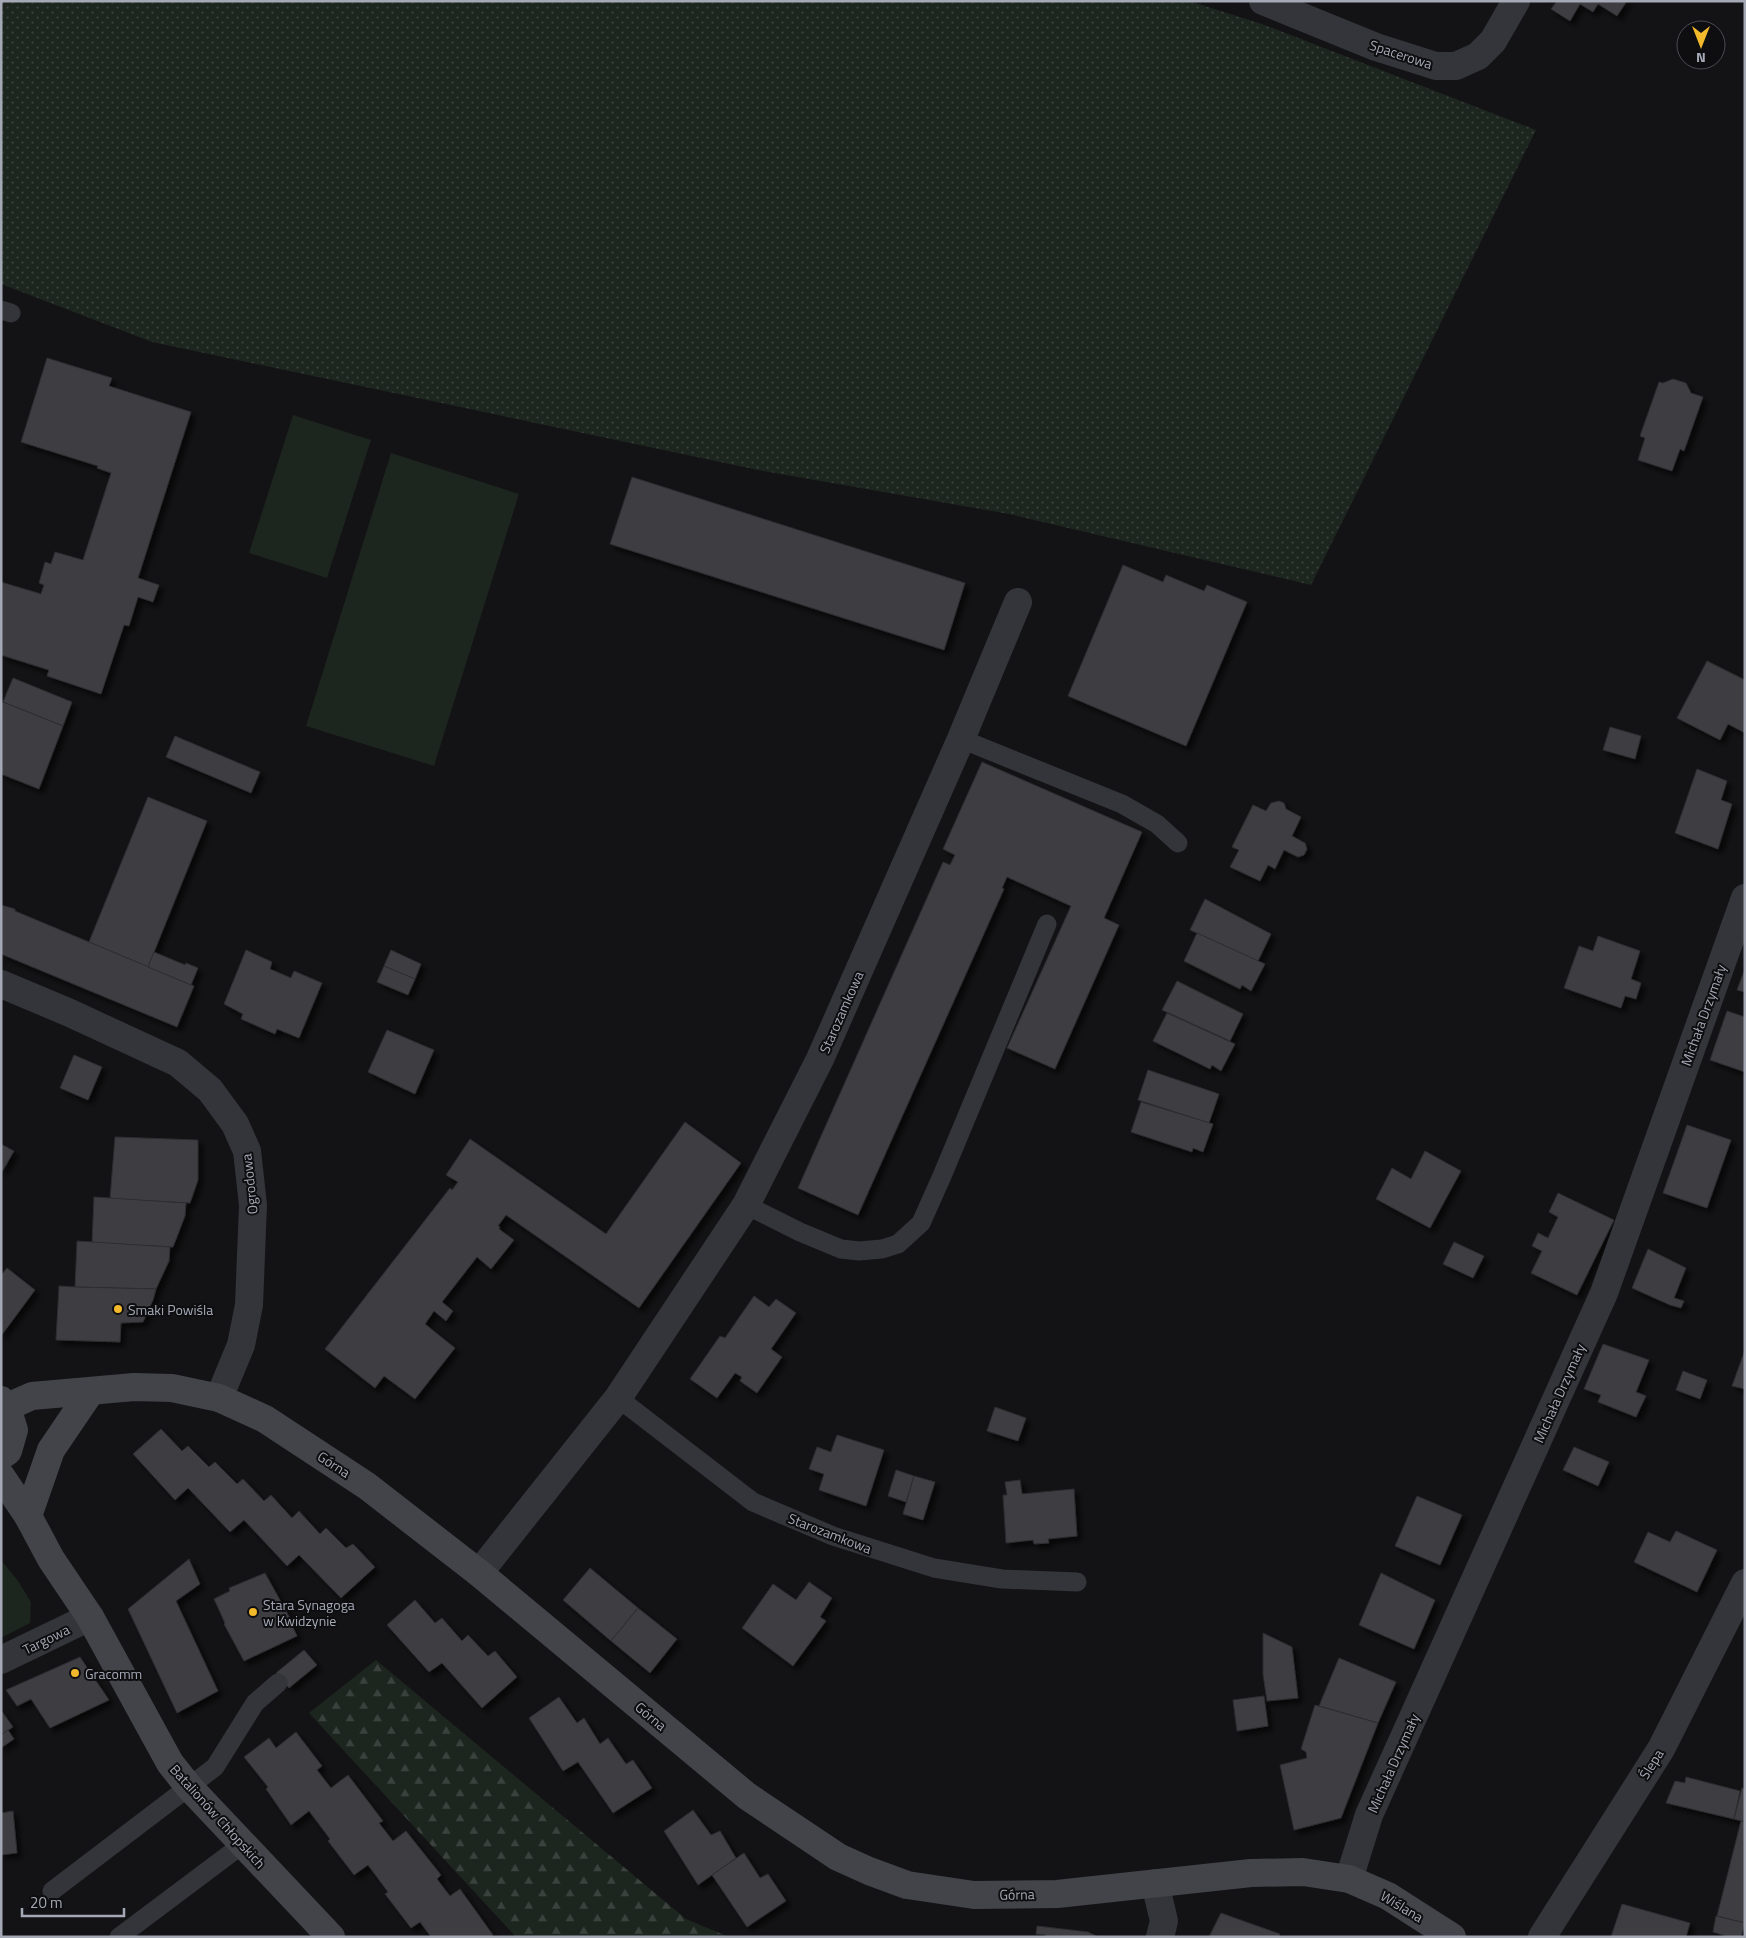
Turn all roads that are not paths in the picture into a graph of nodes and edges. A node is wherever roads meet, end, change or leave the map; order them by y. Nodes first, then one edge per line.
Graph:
1 (1263, 1) edge
2 (1516, 1) edge
3 (1018, 602) dead end
4 (961, 739) junction
5 (1178, 843) dead end
6 (1745, 898) edge
7 (1047, 924) dead end
8 (1, 984) edge
9 (746, 1206) junction
10 (91, 1391) junction
11 (219, 1398) junction
12 (618, 1398) junction
13 (4, 1404) edge
14 (1, 1456) edge
15 (1, 1476) edge
16 (28, 1516) junction
17 (479, 1574) junction
18 (1077, 1582) dead end
19 (1745, 1583) edge
20 (90, 1617) junction
21 (1, 1660) edge
22 (278, 1683) dead end
23 (189, 1787) junction
24 (243, 1844) junction
25 (1349, 1879) junction
26 (1156, 1883) junction
27 (52, 1891) dead end
28 (119, 1937) edge
29 (331, 1937) edge
30 (1160, 1937) edge
31 (1452, 1937) edge
32 (1542, 1937) edge

1 - 2 street, Spacerowa
3 - 4 street, Starozamkowa
4 - 5 lane
4 - 9 street, Starozamkowa
6 - 25 street, Michała Drzymały
7 - 9 lane
8 - 11 street, Ogrodowa
9 - 12 street, Starozamkowa
10 - 11 street, Górna
10 - 13 street, Górna
10 - 16 street
11 - 17 street, Górna
12 - 17 street, Starozamkowa
12 - 18 lane, Starozamkowa
13 - 14 street
15 - 16 street, Batalionów Chłopskich
16 - 20 street, Batalionów Chłopskich
17 - 26 street, Górna
19 - 32 street, Ślepa
20 - 21 street, Targowa
20 - 23 street, Batalionów Chłopskich
22 - 23 lane
23 - 24 street, Batalionów Chłopskich
23 - 27 lane
24 - 28 lane
24 - 29 street, Batalionów Chłopskich
25 - 26 street, Górna
25 - 31 street, Wiślana
26 - 30 street

